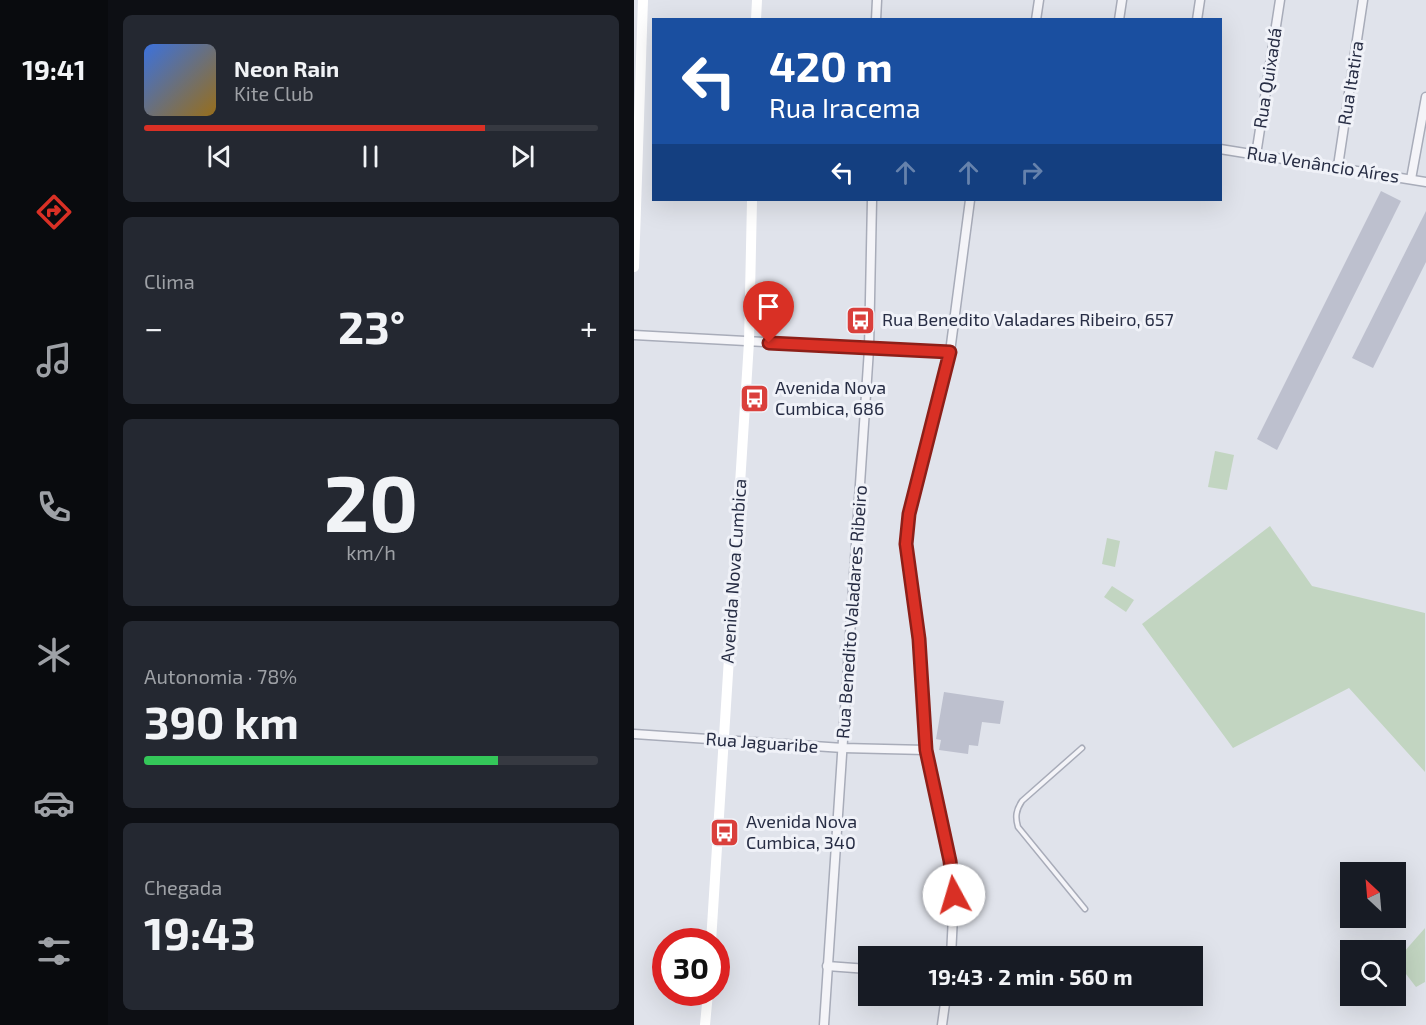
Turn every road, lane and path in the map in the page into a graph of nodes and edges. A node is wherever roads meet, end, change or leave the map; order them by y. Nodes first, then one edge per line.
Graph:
1 (636, 0) edge
2 (643, 0) edge
3 (757, 0) edge
4 (877, 0) edge
5 (1039, 0) edge
6 (1122, 0) edge
7 (1200, 0) edge
8 (1280, 0) edge
9 (1363, 0) edge
10 (644, 15) junction
11 (756, 18) edge
12 (876, 18) edge
13 (1036, 18) edge
14 (1118, 18) edge
15 (1197, 18) edge
16 (638, 75) edge
17 (1426, 97) edge
18 (1222, 149) edge
19 (1255, 155) junction
20 (1338, 166) junction
21 (1411, 179) junction
22 (1426, 182) edge
23 (752, 201) edge
24 (872, 201) edge
25 (970, 201) edge
26 (634, 267) edge
27 (634, 335) edge
28 (749, 342) junction
29 (869, 348) junction
30 (950, 352) junction
31 (634, 734) edge
32 (724, 741) junction
33 (843, 748) junction
34 (1082, 748) dead end
35 (926, 750) junction
36 (1085, 909) dead end
37 (712, 928) edge
38 (952, 946) edge
39 (827, 966) junction
40 (858, 968) edge
41 (707, 1006) edge
42 (945, 1006) edge
43 (705, 1025) edge
44 (824, 1025) edge
45 (942, 1025) edge

1 - 10 street
2 - 10 street
3 - 11 street
4 - 12 street
5 - 13 street
6 - 14 street
7 - 15 street
8 - 19 street, Rua Quixadá
9 - 20 street, Rua Itatira
10 - 16 street
16 - 26 street
17 - 21 street
18 - 19 street, Rua Venâncio Aíres
19 - 20 street, Rua Venâncio Aíres
20 - 21 street, Rua Venâncio Aíres
21 - 22 street, Rua Venâncio Aíres
23 - 28 street, Avenida Nova Cumbica
24 - 29 street, Rua Benedito Valadares Ribeiro
25 - 30 street
27 - 28 street
28 - 29 street
28 - 32 street, Avenida Nova Cumbica
29 - 30 street
29 - 33 street, Rua Benedito Valadares Ribeiro
30 - 35 street
31 - 32 street, Rua Jaguaribe
32 - 33 street, Rua Jaguaribe
32 - 37 street, Avenida Nova Cumbica
33 - 35 street, Rua Jaguaribe
33 - 39 street, Rua Benedito Valadares Ribeiro
34 - 36 lane
35 - 38 street
39 - 40 street
39 - 44 street, Rua Benedito Valadares Ribeiro
41 - 43 street
42 - 45 street

